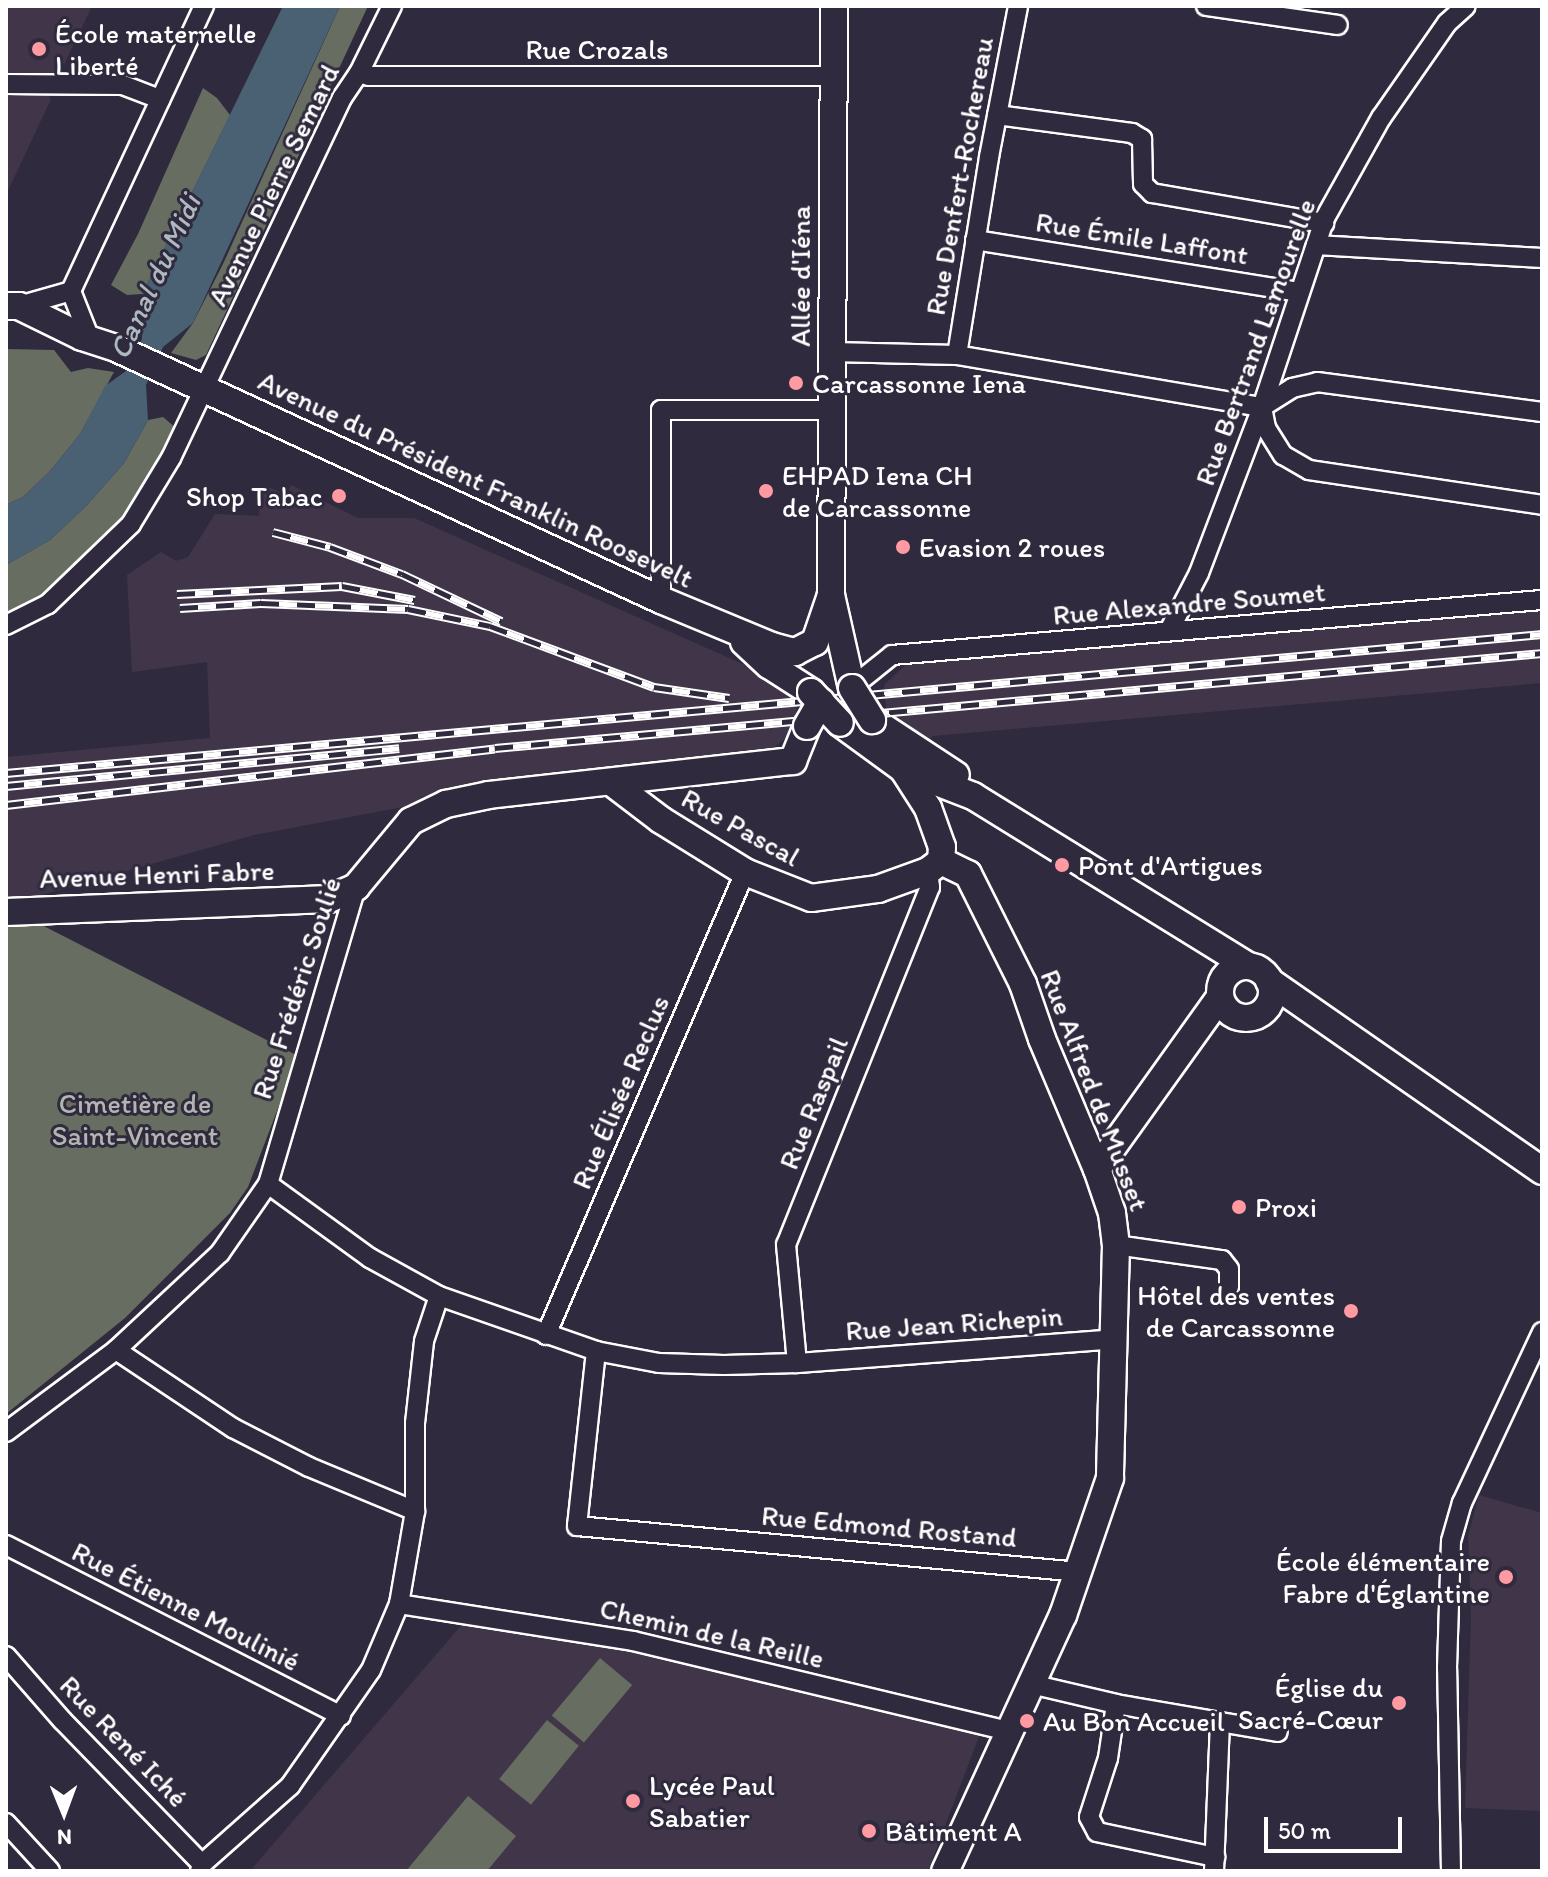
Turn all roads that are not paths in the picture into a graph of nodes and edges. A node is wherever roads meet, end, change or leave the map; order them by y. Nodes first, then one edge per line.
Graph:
1 (204, 6) edge
2 (392, 6) edge
3 (834, 6) edge
4 (1018, 6) edge
5 (1206, 6) edge
6 (1466, 6) edge
7 (1338, 25) dead end
8 (359, 73) junction
9 (834, 76) junction
10 (6, 84) edge
11 (160, 99) junction
12 (997, 115) junction
13 (1324, 223) junction
14 (975, 240) junction
15 (1316, 245) junction
16 (1542, 258) edge
17 (71, 291) junction
18 (1300, 292) junction
19 (12, 306) edge
20 (90, 339) junction
21 (832, 352) junction
22 (957, 355) junction
23 (198, 386) junction
24 (1262, 407) junction
25 (831, 410) junction
26 (1542, 412) edge
27 (1542, 505) edge
28 (831, 595) junction
29 (661, 600) junction
30 (1542, 600) edge
31 (6, 625) edge
32 (1170, 629) junction
33 (732, 632) junction
34 (852, 687) junction
35 (816, 697) junction
36 (903, 769) junction
37 (611, 782) junction
38 (973, 796) junction
39 (934, 866) junction
40 (745, 872) junction
41 (356, 887) junction
42 (6, 912) edge
43 (1203, 938) junction
44 (1259, 974) junction
45 (1225, 998) junction
46 (1265, 1010) junction
47 (1306, 1010) junction
48 (1097, 1169) junction
49 (1542, 1171) edge
50 (268, 1184) junction
51 (1116, 1245) junction
52 (1229, 1287) dead end
53 (439, 1296) junction
54 (1542, 1332) edge
55 (546, 1335) junction
56 (1115, 1339) junction
57 (116, 1350) junction
58 (596, 1351) junction
59 (797, 1363) junction
60 (6, 1432) edge
61 (415, 1511) junction
62 (6, 1545) edge
63 (1080, 1572) junction
64 (399, 1604) junction
65 (6, 1656) edge
66 (1031, 1684) junction
67 (1116, 1704) junction
68 (341, 1716) junction
69 (1220, 1723) junction
70 (1009, 1731) junction
71 (1278, 1732) dead end
72 (6, 1823) edge
73 (1214, 1864) edge
74 (201, 1867) edge
75 (50, 1871) edge
76 (945, 1871) edge
77 (1451, 1871) edge

1 - 11 street
2 - 8 street, Avenue Pierre Semard
3 - 9 main road, Allée d'Iéna
4 - 12 street, Rue Denfert-Rochereau
5 - 7 street
6 - 13 street, Rue Bertrand Lamourelle
8 - 9 street, Rue Crozals
8 - 23 street, Avenue Pierre Semard
9 - 21 main road, Allée d'Iéna
10 - 11 street
11 - 17 street
12 - 13 street
12 - 14 street, Rue Denfert-Rochereau
13 - 15 street, Rue Bertrand Lamourelle
14 - 18 street, Rue Émile Laffont
14 - 22 street, Rue Denfert-Rochereau
15 - 16 street
15 - 18 street, Rue Bertrand Lamourelle
17 - 19 street
17 - 20 street
18 - 24 street, Rue Bertrand Lamourelle
19 - 20 main road, Avenue du Président Franklin Roosevelt
20 - 23 main road, Avenue du Président Franklin Roosevelt
21 - 22 street
21 - 25 main road, Allée d'Iéna
22 - 24 street
23 - 29 main road, Avenue du Président Franklin Roosevelt
23 - 31 street, Avenue Pierre Semard
24 - 26 street
24 - 27 street
24 - 32 street, Rue Bertrand Lamourelle
25 - 28 main road, Allée d'Iéna
25 - 29 street
28 - 33 main road, Avenue du Président Franklin Roosevelt
28 - 34 main road, Avenue du Président Franklin Roosevelt
29 - 33 main road, Avenue du Président Franklin Roosevelt
30 - 32 street, Rue Alexandre Soumet
32 - 34 street, Rue Alexandre Soumet
33 - 35 main road, Avenue du Président Franklin Roosevelt
34 - 38 main road, Avenue du Président Franklin Roosevelt, bridge
35 - 36 main road, Avenue du Président Franklin Roosevelt, bridge
35 - 37 main road, Rue Frédéric Soulié, bridge
36 - 38 main road, Avenue du Président Franklin Roosevelt
36 - 39 main road
37 - 40 main road, Rue Pascal
37 - 41 main road, Rue Frédéric Soulié
38 - 43 main road, Avenue du Président Franklin Roosevelt
39 - 40 main road, Rue Pascal
39 - 48 main road, Rue Alfred de Musset
39 - 59 street, Rue Raspail
40 - 55 street, Rue Élisée Reclus
41 - 42 main road, Avenue Henri Fabre
41 - 50 street, Rue Frédéric Soulié
43 - 44 main road, Avenue du Président Franklin Roosevelt
43 - 45 main road
44 - 45 main road
44 - 46 main road
44 - 47 main road, Avenue du Président Franklin Roosevelt
45 - 46 main road
45 - 48 main road
46 - 47 main road
47 - 49 main road, Avenue du Président Franklin Roosevelt
48 - 51 main road, Rue Alfred de Musset
50 - 53 street, Rue Jean Richepin
50 - 57 street, Rue Frédéric Soulié
51 - 52 street
51 - 56 main road, Rue Alfred de Musset
53 - 55 street, Rue Jean Richepin
53 - 61 street
54 - 77 street
55 - 58 street, Rue Jean Richepin
56 - 59 street, Rue Jean Richepin
56 - 63 main road, Rue Alfred de Musset
57 - 60 street, Rue Frédéric Soulié
57 - 61 street
58 - 59 street, Rue Jean Richepin
58 - 63 street, Rue Edmond Rostand
61 - 64 street
62 - 68 street, Rue Étienne Moulinié
63 - 66 main road, Rue Alfred de Musset
64 - 68 street
64 - 70 street, Chemin de la Reille
65 - 74 street, Rue René Iché
66 - 67 street
66 - 70 main road, Rue Alfred de Musset
67 - 69 street
67 - 73 street
68 - 74 street
69 - 71 street
69 - 73 street
70 - 76 main road, Rue Alfred de Musset
72 - 75 street

